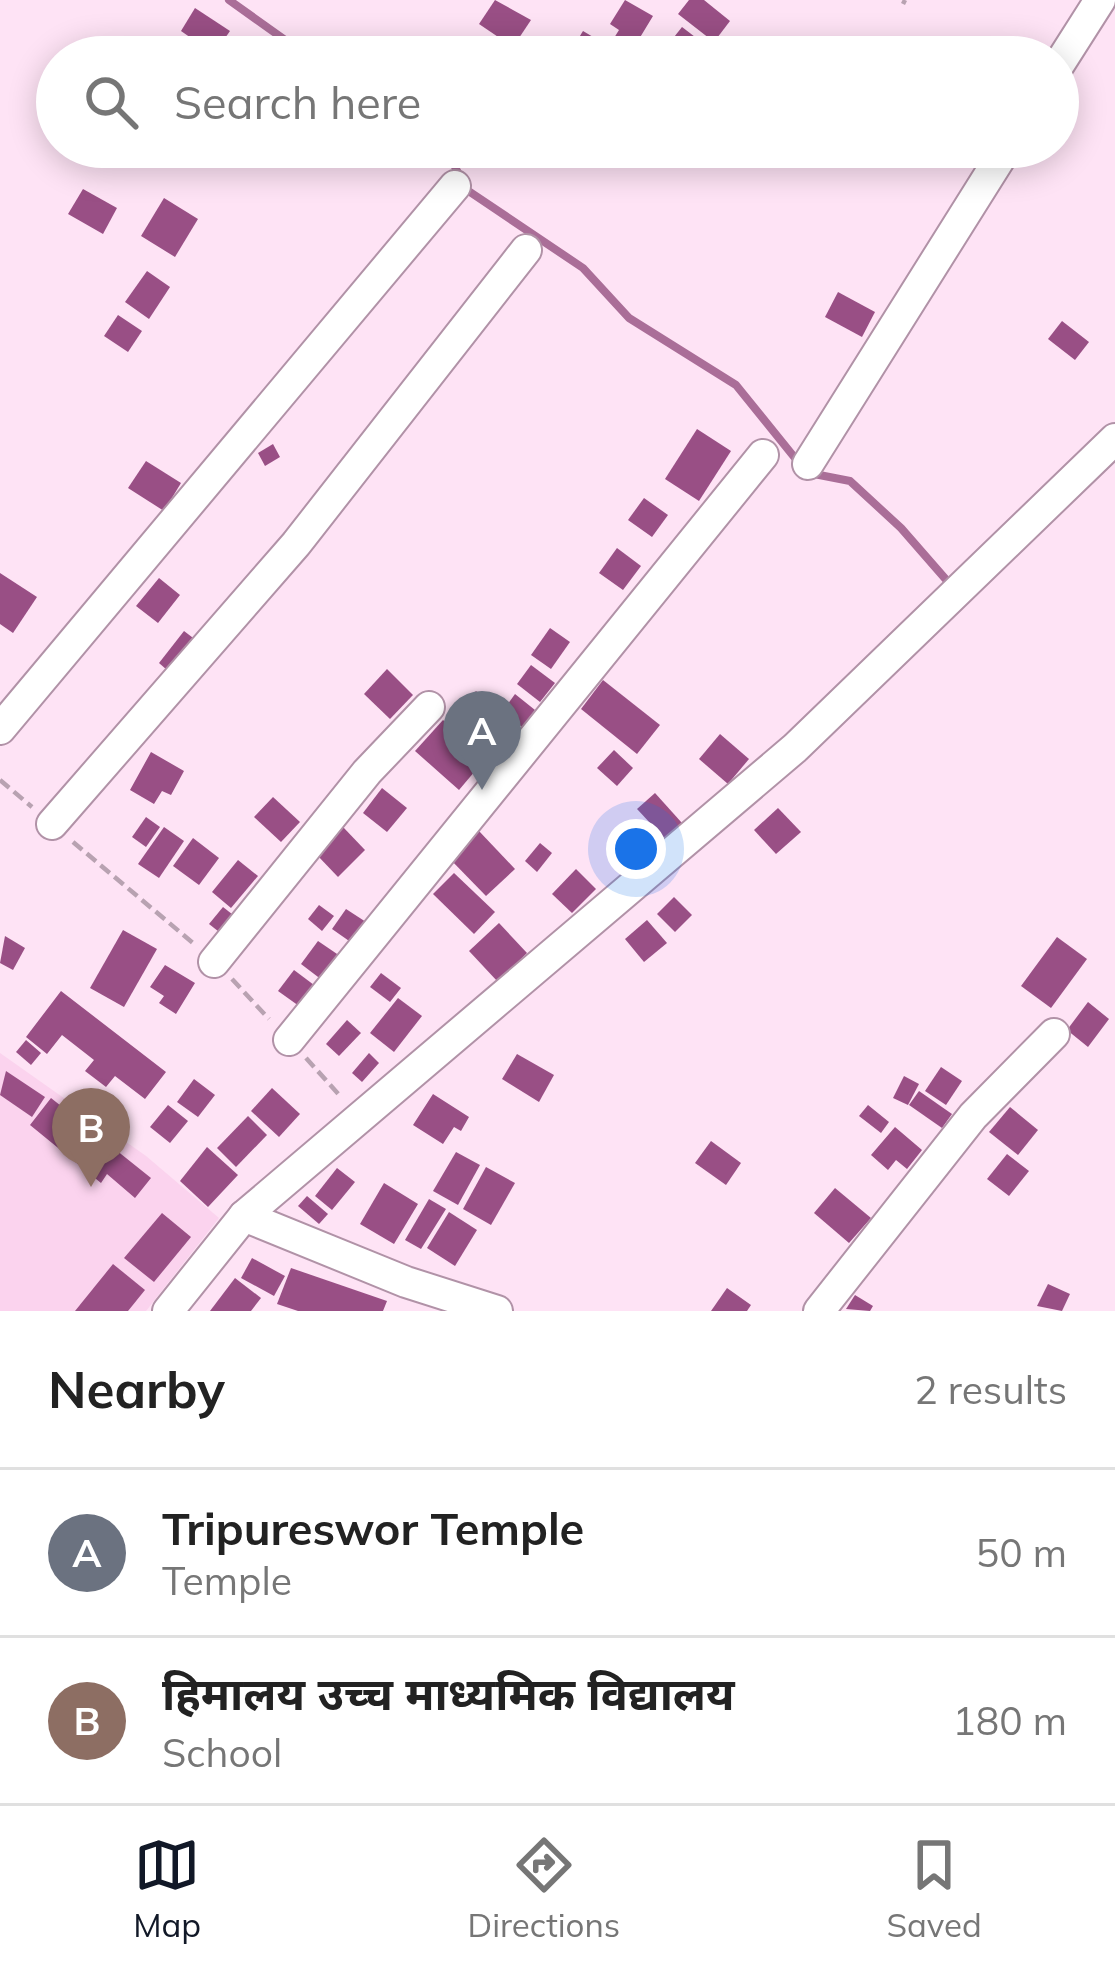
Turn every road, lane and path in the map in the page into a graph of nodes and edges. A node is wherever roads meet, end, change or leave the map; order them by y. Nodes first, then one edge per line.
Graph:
1 (1100, 0) edge
2 (1077, 36) edge
3 (994, 168) edge
4 (455, 186) dead end
5 (526, 250) dead end
6 (1115, 439) edge
7 (763, 454) dead end
8 (808, 464) dead end
9 (429, 707) dead end
10 (0, 729) edge
11 (0, 780) edge
12 (52, 824) junction
13 (214, 962) junction
14 (1054, 1034) dead end
15 (290, 1040) junction
16 (362, 1120) junction
17 (244, 1216) junction
18 (168, 1311) edge
19 (497, 1311) edge
20 (819, 1311) edge

1 - 2 street
3 - 8 street
4 - 10 street
5 - 12 street
6 - 16 street
7 - 15 street
9 - 13 street
11 - 12 path
12 - 13 path
13 - 15 path
14 - 20 street
15 - 16 path
16 - 17 street
17 - 18 street
17 - 19 street

